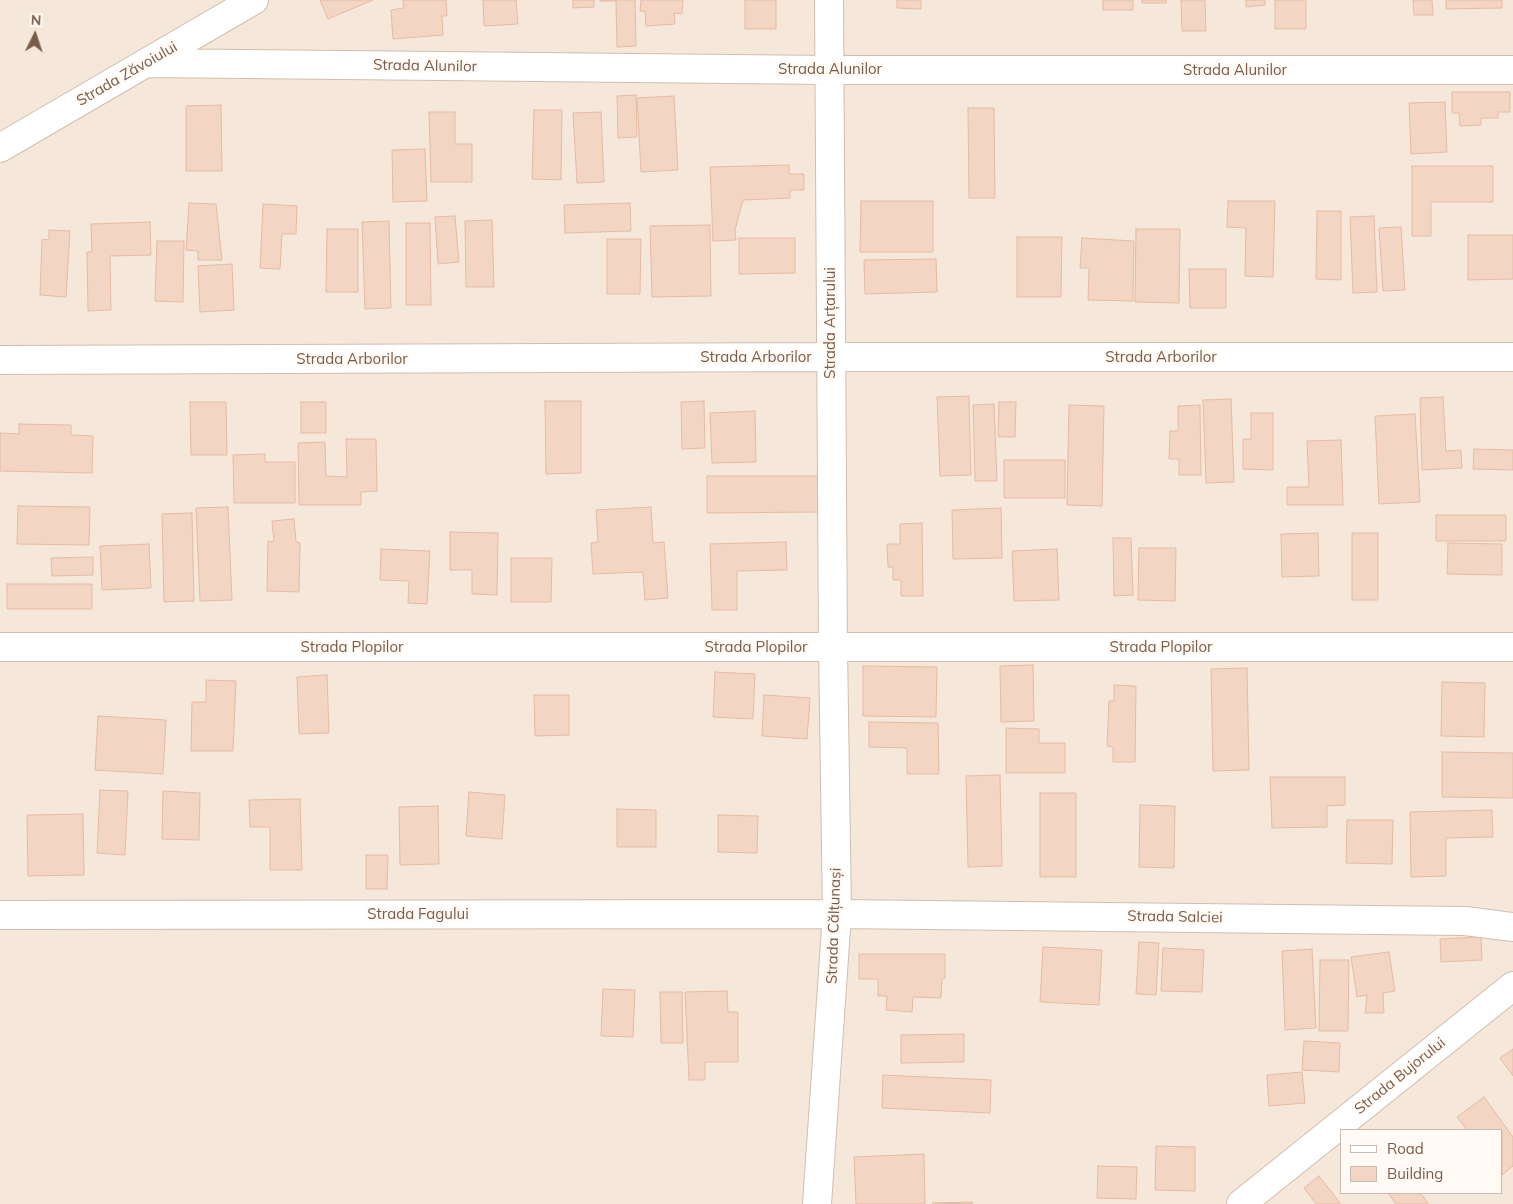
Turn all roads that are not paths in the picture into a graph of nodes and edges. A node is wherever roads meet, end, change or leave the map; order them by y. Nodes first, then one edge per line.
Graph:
1 (254, 0) edge
2 (829, 0) edge
3 (147, 63) junction
4 (829, 70) junction
5 (1513, 70) edge
6 (0, 148) edge
7 (830, 357) junction
8 (1513, 357) edge
9 (0, 360) edge
10 (0, 647) edge
11 (833, 647) junction
12 (1513, 647) edge
13 (837, 914) junction
14 (0, 915) edge
15 (1513, 926) edge
16 (1513, 986) edge
17 (817, 1204) edge
18 (1241, 1204) edge

1 - 3 street, Strada Zăvoiului
2 - 4 street, Strada Arțarului
3 - 4 street, Strada Alunilor
3 - 6 street, Strada Zăvoiului
4 - 5 street, Strada Alunilor
4 - 7 street, Strada Arțarului
7 - 8 street, Strada Arborilor
7 - 9 street, Strada Arborilor
7 - 11 street, Strada Arțarului
10 - 11 street, Strada Plopilor
11 - 12 street, Strada Plopilor
11 - 13 street, Strada Călțunași
13 - 14 street, Strada Fagului
13 - 15 street, Strada Salciei
13 - 17 street, Strada Călțunași
16 - 18 street, Strada Bujorului

